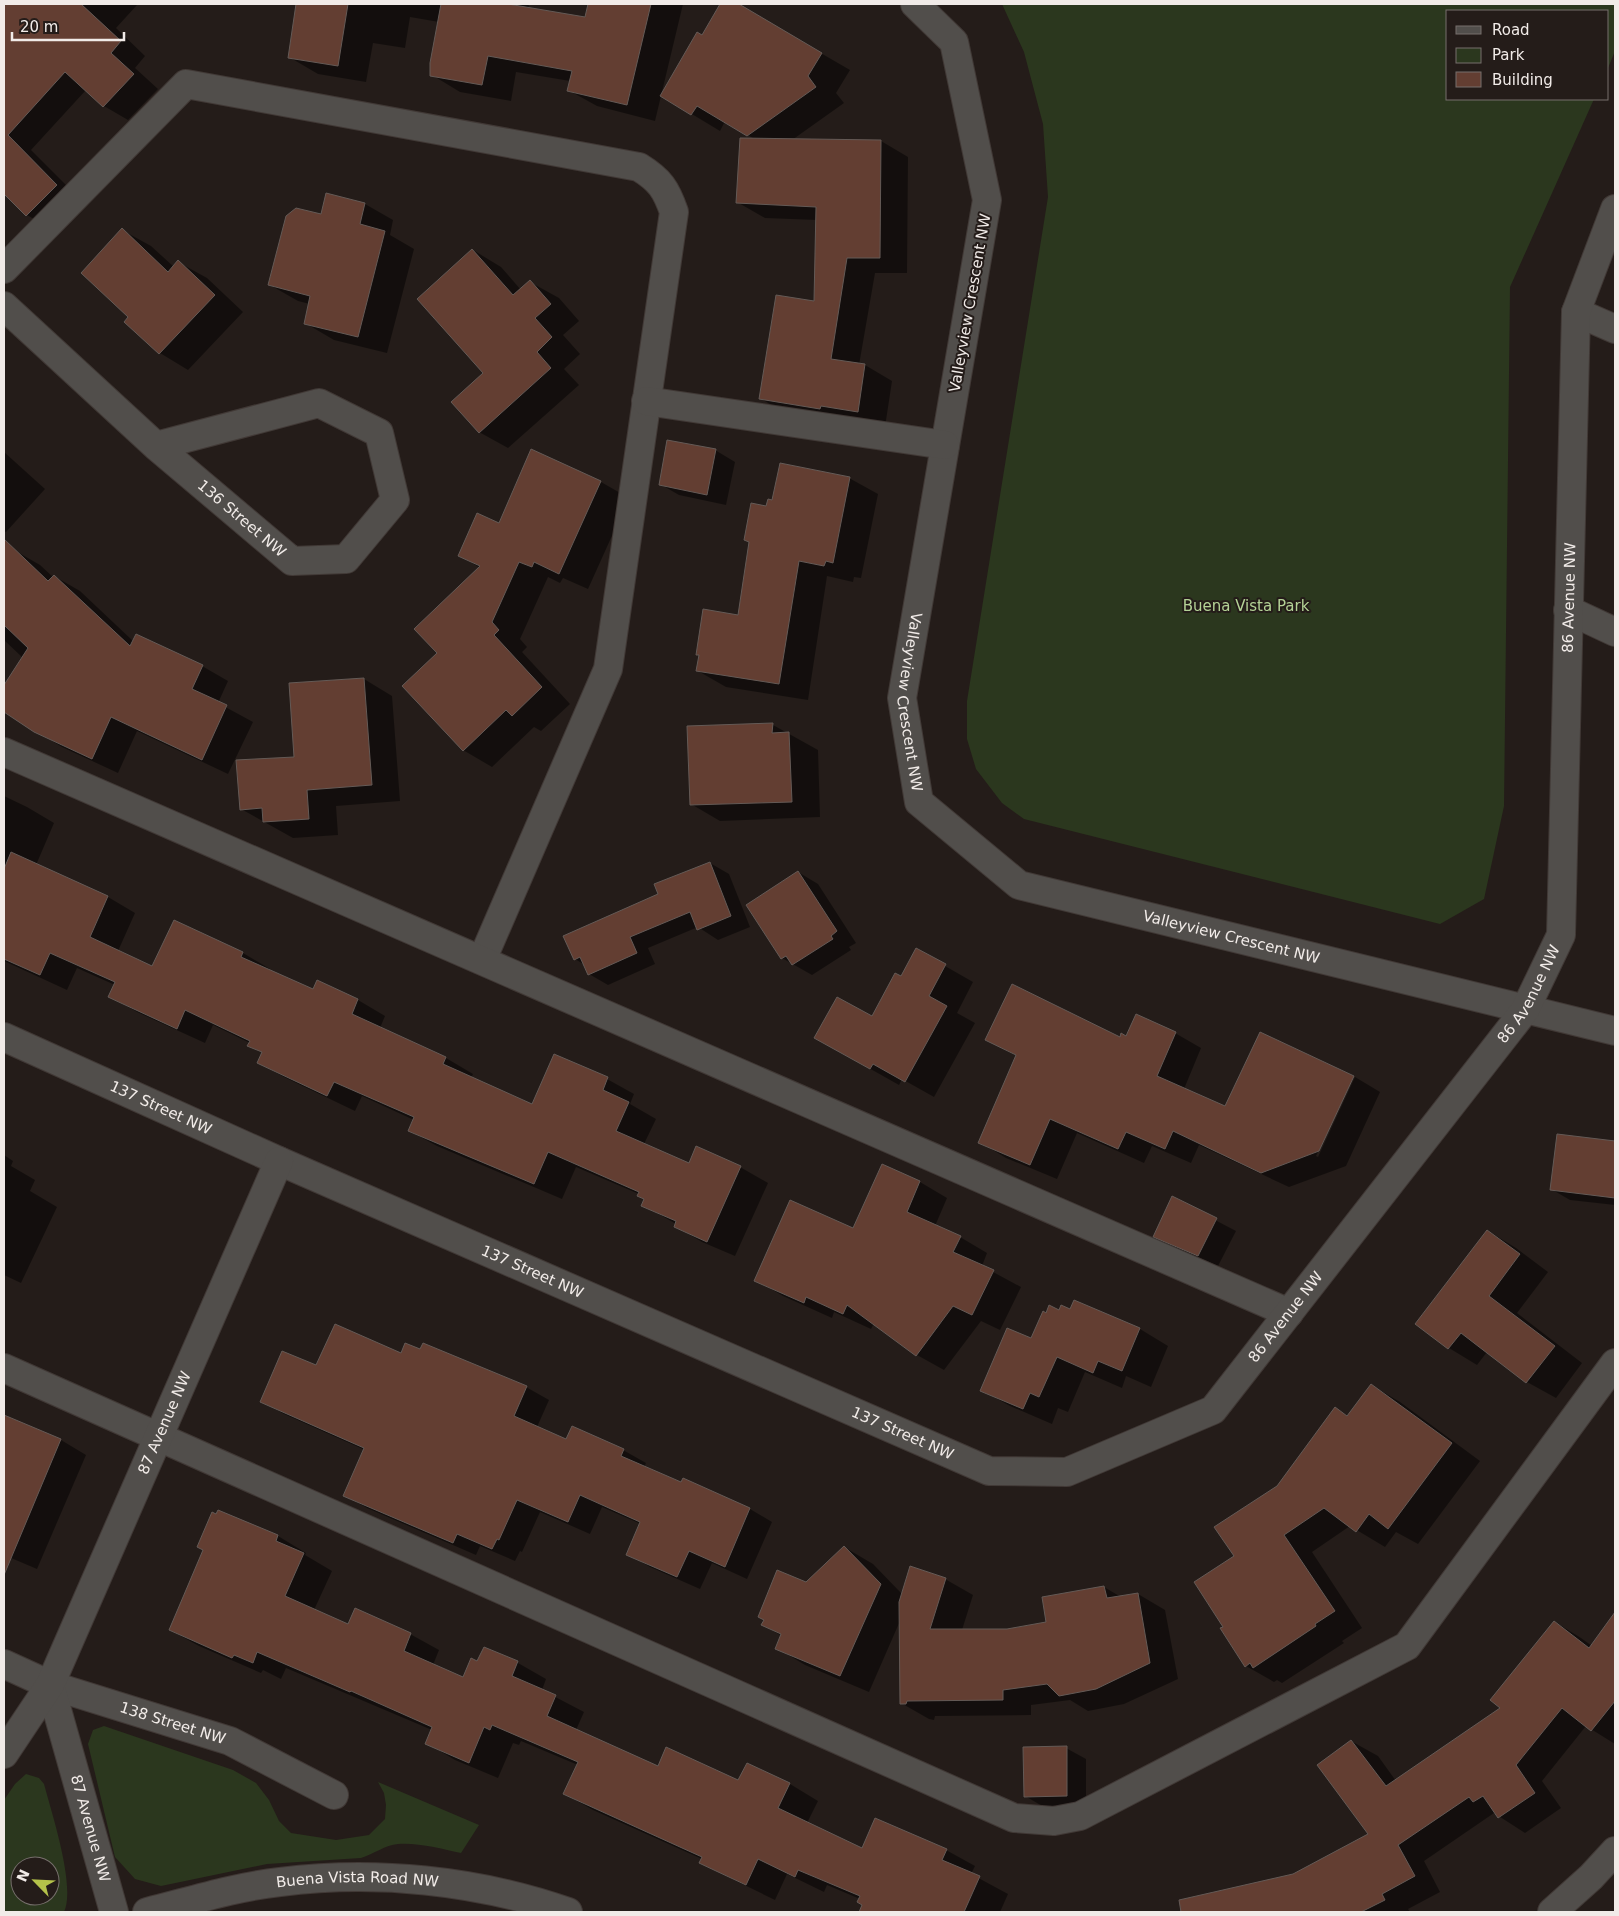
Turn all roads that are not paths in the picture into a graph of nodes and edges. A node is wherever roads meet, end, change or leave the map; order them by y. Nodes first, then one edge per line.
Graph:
1 (915, 4) edge
2 (1615, 208) edge
3 (4, 269) edge
4 (4, 306) edge
5 (1576, 312) junction
6 (1615, 328) edge
7 (646, 401) junction
8 (156, 446) junction
9 (945, 446) junction
10 (1568, 610) junction
11 (1615, 632) edge
12 (4, 752) edge
13 (482, 960) junction
14 (1525, 1010) junction
15 (1615, 1031) edge
16 (4, 1038) edge
17 (280, 1161) junction
18 (1289, 1313) junction
19 (1615, 1363) edge
20 (4, 1368) edge
21 (158, 1437) junction
22 (1067, 1472) joint
23 (4, 1664) edge
24 (50, 1685) junction
25 (4, 1754) edge
26 (334, 1795) dead end
27 (1615, 1851) edge
28 (114, 1912) edge
29 (147, 1912) edge
30 (568, 1912) edge
31 (1552, 1912) edge

1 - 9 street, Valleyview Crescent NW
2 - 5 street, 86 Avenue NW
3 - 7 street
4 - 8 street, 136 Street NW
5 - 6 street
5 - 10 street, 86 Avenue NW
7 - 9 street
7 - 13 street
8 - 8 street, 136 Street NW
9 - 14 street, Valleyview Crescent NW
10 - 11 street
10 - 14 street, 86 Avenue NW
12 - 13 street
13 - 18 street
14 - 15 street, Valleyview Crescent NW
14 - 18 street, 86 Avenue NW
16 - 17 street, 137 Street NW
17 - 21 street, 87 Avenue NW
17 - 22 street, 137 Street NW
18 - 22 street, 86 Avenue NW
19 - 21 street
20 - 21 street
21 - 24 street, 87 Avenue NW
23 - 24 street, 138 Street NW
24 - 25 street, 87 Avenue NW
24 - 26 street, 138 Street NW
24 - 28 street, 87 Avenue NW
27 - 31 street
29 - 30 street, Buena Vista Road NW

